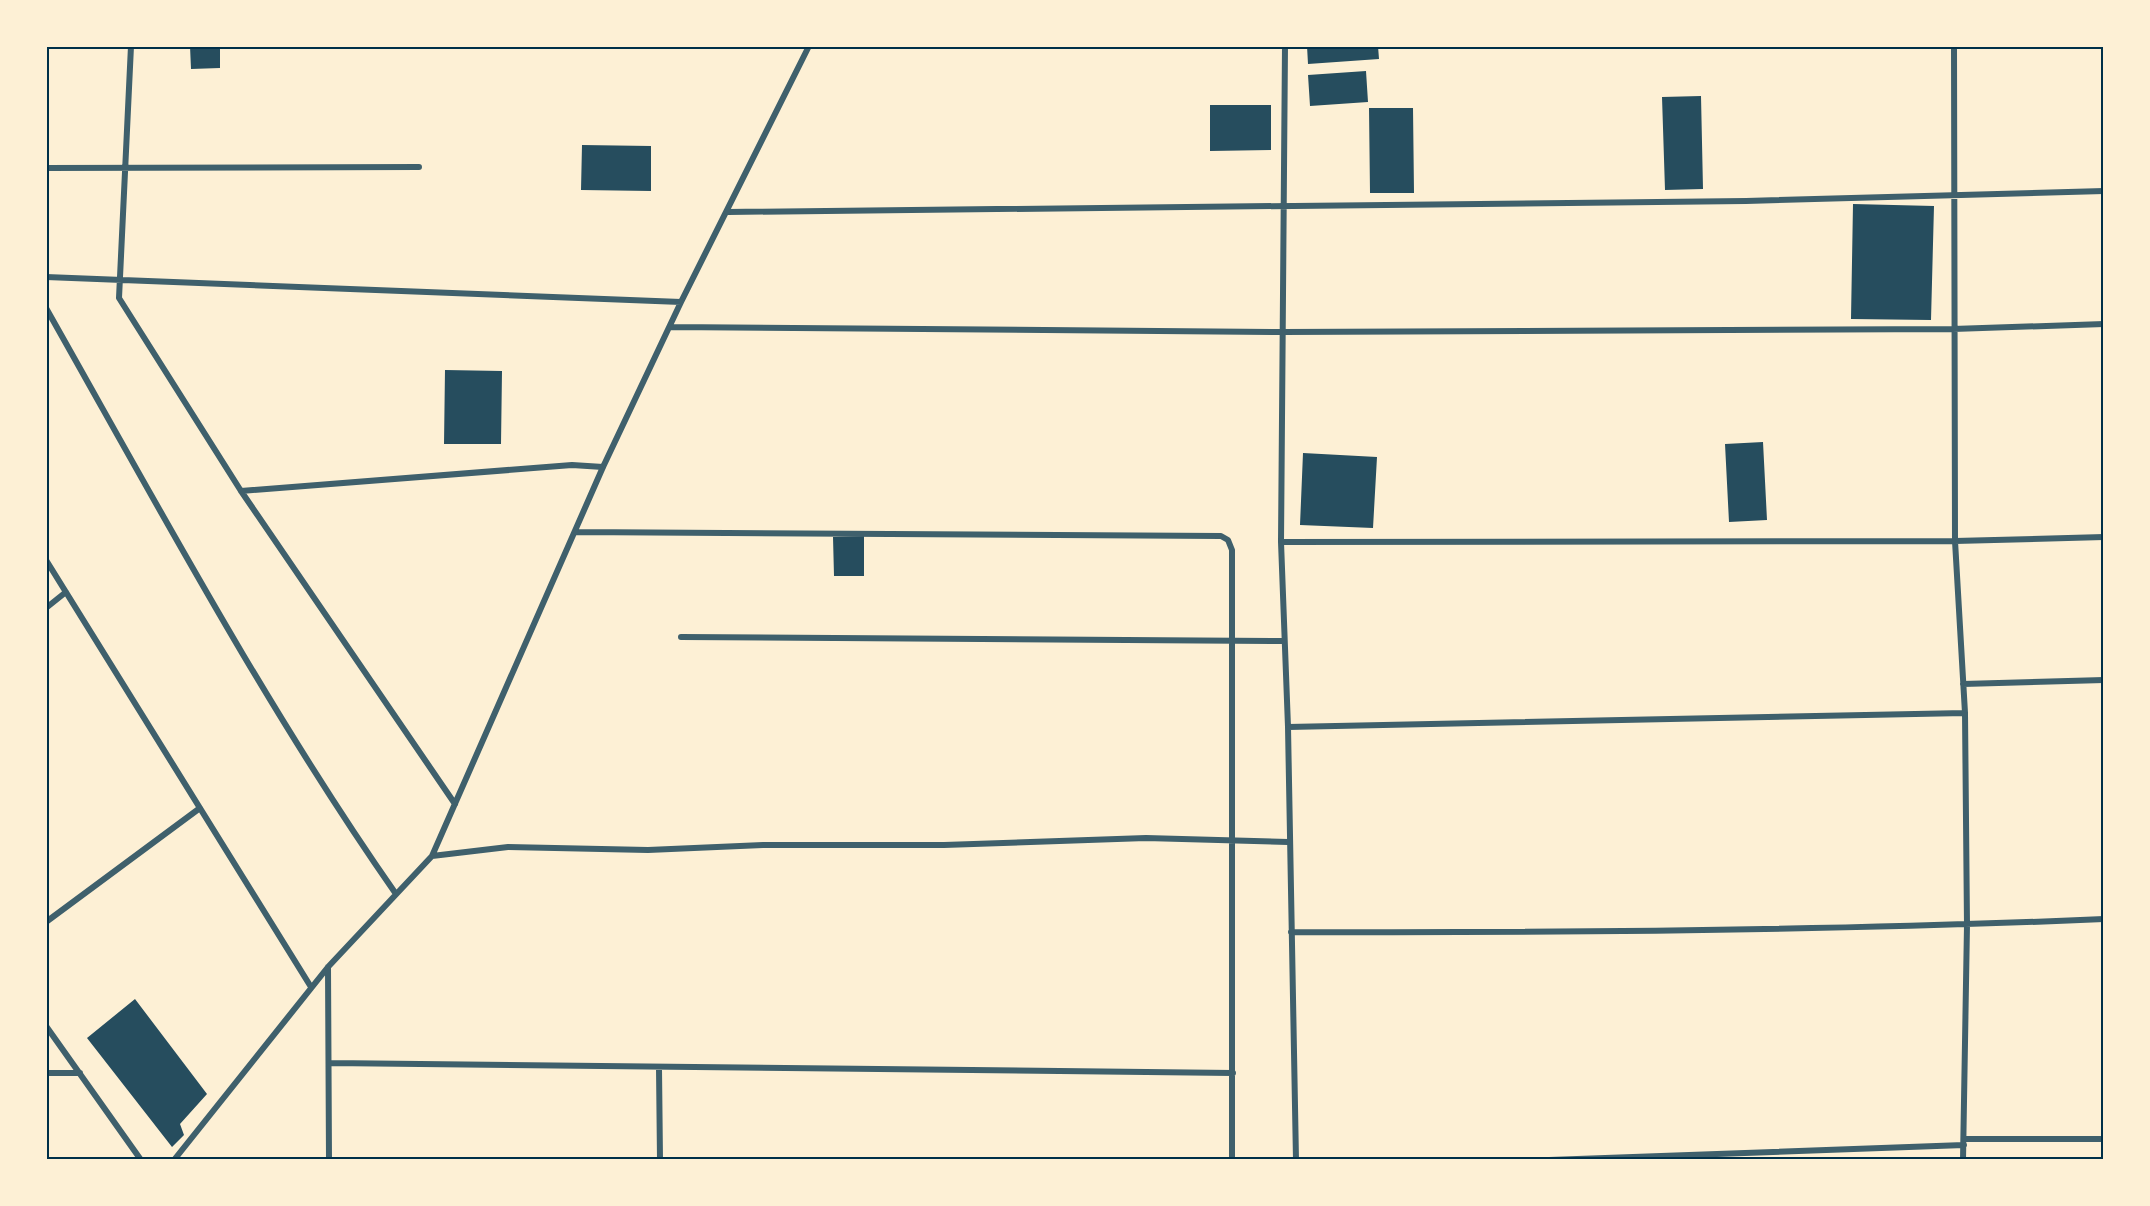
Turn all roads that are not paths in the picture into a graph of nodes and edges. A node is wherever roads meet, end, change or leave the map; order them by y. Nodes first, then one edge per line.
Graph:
1 (131, 46) edge
2 (809, 46) edge
3 (1286, 46) edge
4 (1954, 46) edge
5 (419, 167) dead end
6 (46, 168) edge
7 (124, 168) junction
8 (2103, 191) edge
9 (1954, 194) junction
10 (1285, 206) junction
11 (728, 212) junction
12 (46, 277) edge
13 (118, 279) junction
14 (681, 302) junction
15 (46, 308) edge
16 (2103, 324) edge
17 (670, 327) junction
18 (1953, 329) junction
19 (1283, 332) junction
20 (603, 467) junction
21 (241, 491) junction
22 (576, 531) junction
23 (2103, 537) edge
24 (1955, 541) junction
25 (1281, 542) junction
26 (46, 560) edge
27 (66, 592) junction
28 (46, 608) edge
29 (681, 637) dead end
30 (1232, 641) junction
31 (1284, 641) junction
32 (2103, 680) edge
33 (1963, 684) junction
34 (1965, 713) junction
35 (1288, 727) junction
36 (456, 804) junction
37 (200, 808) junction
38 (1233, 841) junction
39 (1288, 842) junction
40 (432, 856) junction
41 (396, 894) junction
42 (2103, 919) edge
43 (46, 922) edge
44 (1967, 925) junction
45 (1290, 932) junction
46 (328, 967) junction
47 (311, 987) junction
48 (46, 1026) edge
49 (330, 1063) junction
50 (659, 1068) junction
51 (46, 1073) edge
52 (80, 1073) junction
53 (1233, 1073) junction
54 (2103, 1138) edge
55 (1964, 1142) junction
56 (329, 1151) junction
57 (141, 1160) edge
58 (174, 1160) edge
59 (321, 1160) edge
60 (329, 1160) edge
61 (660, 1160) edge
62 (1232, 1160) edge
63 (1296, 1160) edge
64 (1549, 1160) edge
65 (1963, 1160) edge

1 - 7 street
2 - 11 street
3 - 10 street
4 - 9 street
5 - 7 street
6 - 7 street
7 - 13 street
8 - 9 street
9 - 10 street
9 - 18 street
10 - 11 street
10 - 19 street
11 - 14 street
12 - 13 street
13 - 14 street
13 - 21 street
14 - 17 street
15 - 41 street
16 - 18 street
17 - 19 street
17 - 20 street
18 - 19 street
18 - 24 street
19 - 25 street
20 - 21 street
20 - 22 street
21 - 36 street
22 - 30 street
22 - 36 street
23 - 24 street
24 - 25 street
24 - 33 street
25 - 31 street
26 - 27 street
27 - 28 street
27 - 37 street
29 - 30 street
30 - 31 street
30 - 38 street
31 - 35 street
32 - 33 street
33 - 34 street
34 - 35 street
34 - 44 street
35 - 39 street
36 - 40 street
37 - 43 street
37 - 47 street
38 - 39 street
38 - 40 street
38 - 53 street
39 - 45 street
40 - 41 street
41 - 46 street
42 - 44 street
44 - 45 street
44 - 55 street
45 - 63 street
46 - 47 street
46 - 49 street
47 - 58 street
48 - 52 street
49 - 50 street
49 - 56 street
50 - 53 street
50 - 61 street
51 - 52 street
52 - 57 street
53 - 62 street
54 - 55 street
55 - 64 street
55 - 65 street
56 - 59 street
56 - 60 street

